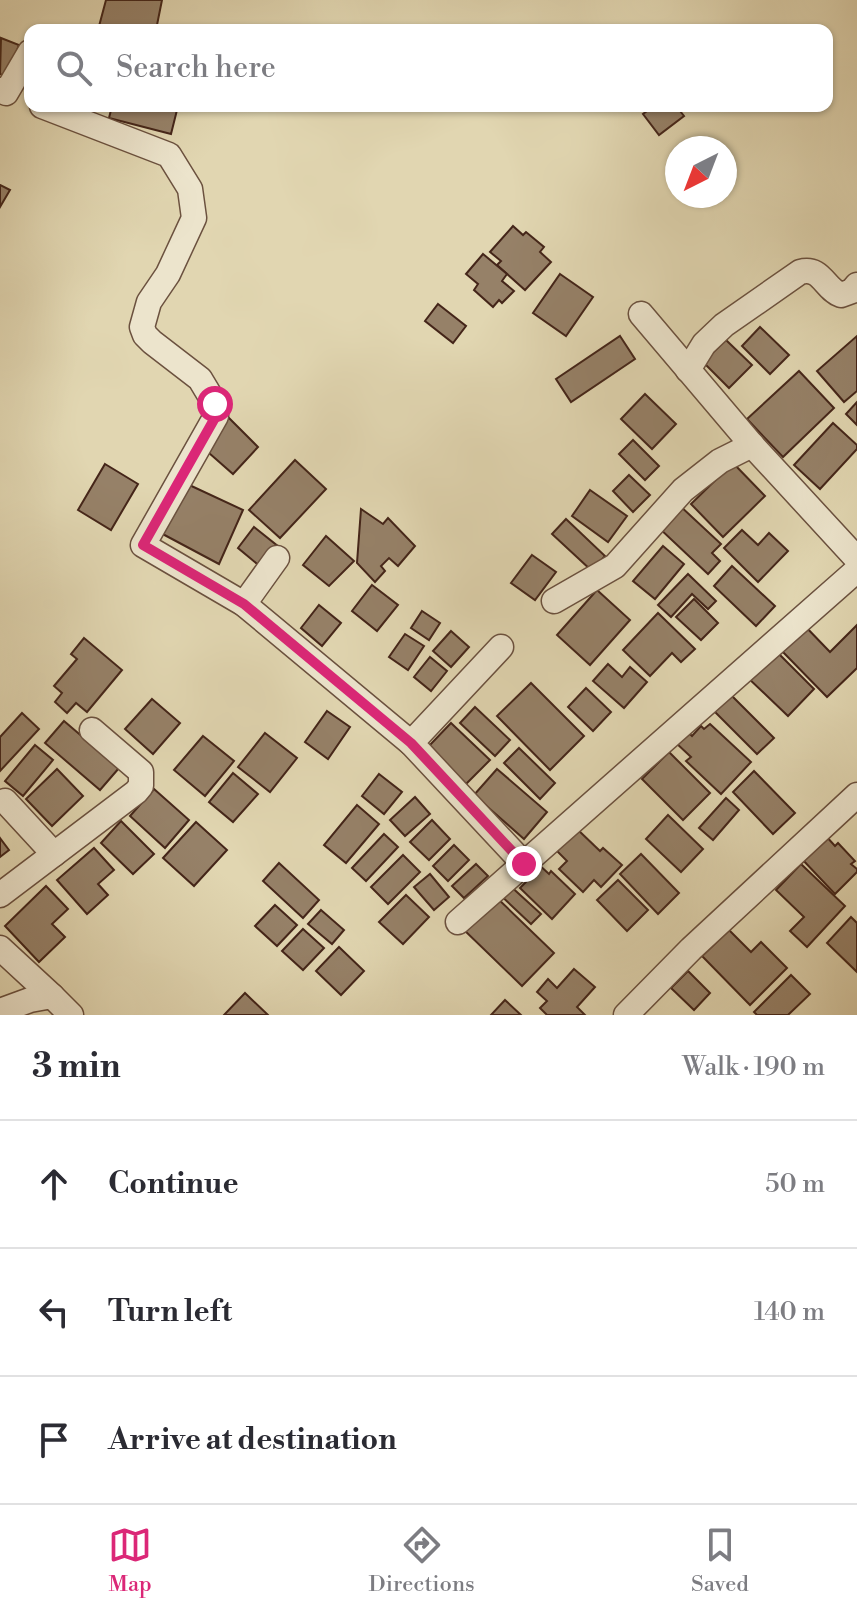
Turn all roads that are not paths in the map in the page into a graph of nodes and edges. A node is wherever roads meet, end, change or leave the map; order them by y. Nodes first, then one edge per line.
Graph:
1 (24, 61) edge
2 (3, 92) edge
3 (24, 100) edge
4 (58, 112) edge
5 (857, 285) edge
6 (641, 314) dead end
7 (688, 370) junction
8 (752, 445) junction
9 (277, 558) dead end
10 (857, 559) edge
11 (857, 570) edge
12 (554, 601) dead end
13 (244, 604) junction
14 (501, 647) dead end
15 (92, 730) dead end
16 (411, 743) junction
17 (857, 795) edge
18 (5, 801) dead end
19 (54, 854) junction
20 (524, 864) junction
21 (0, 895) edge
22 (458, 922) dead end
23 (0, 948) edge
24 (52, 996) junction
25 (0, 1011) edge
26 (71, 1015) edge
27 (626, 1015) edge

1 - 2 street
2 - 3 street
4 - 13 street
5 - 7 street
6 - 7 street
7 - 8 street
8 - 10 street
8 - 12 street
9 - 13 street
11 - 20 street
13 - 16 street
14 - 16 street
15 - 19 street
16 - 20 street
17 - 27 street
18 - 19 street
19 - 21 street
20 - 22 street
23 - 24 street
24 - 25 street
24 - 26 street

